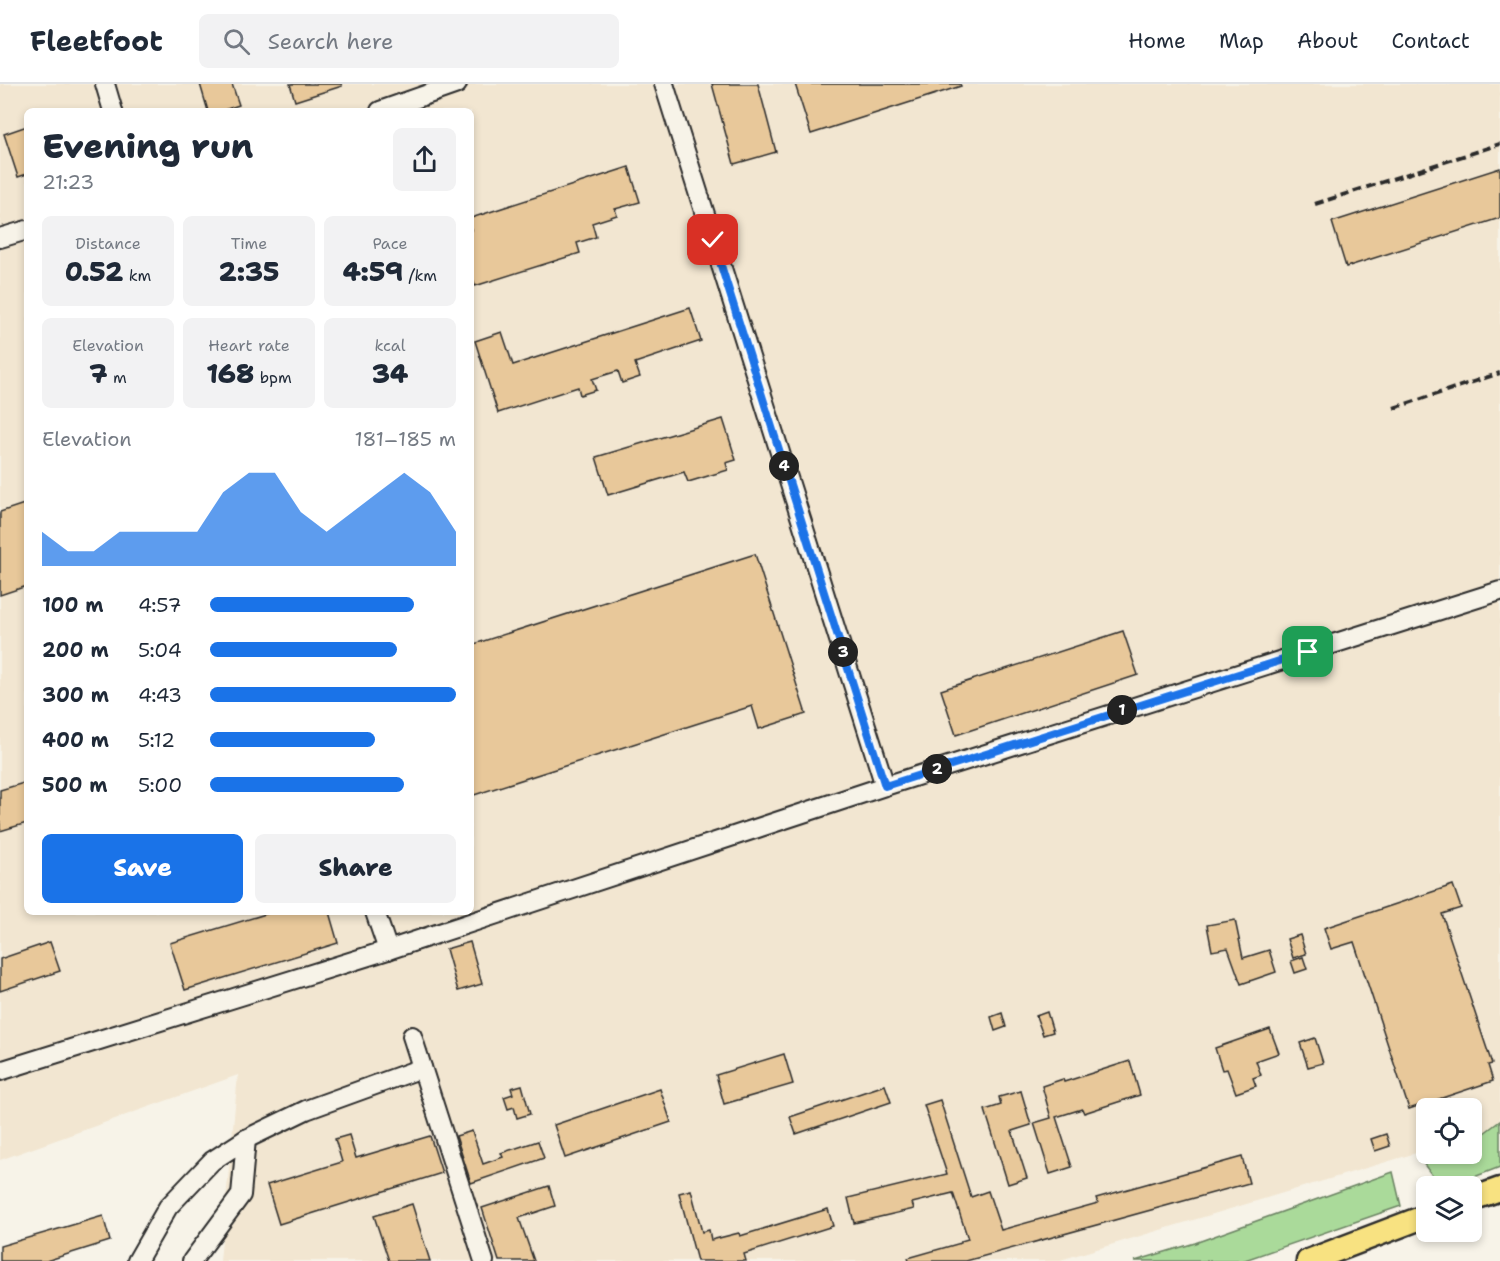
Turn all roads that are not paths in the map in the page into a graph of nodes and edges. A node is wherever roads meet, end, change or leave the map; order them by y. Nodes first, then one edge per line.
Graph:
1 (105, 84) edge
2 (457, 84) edge
3 (664, 84) edge
4 (112, 108) edge
5 (389, 108) edge
6 (24, 231) edge
7 (0, 238) edge
8 (1500, 591) edge
9 (885, 786) junction
10 (376, 915) edge
11 (388, 950) junction
12 (412, 1036) dead end
13 (422, 1068) junction
14 (0, 1071) edge
15 (246, 1139) junction
16 (1500, 1189) edge
17 (1482, 1195) edge
18 (1416, 1220) edge
19 (138, 1261) edge
20 (192, 1261) edge
21 (484, 1261) edge
22 (1308, 1261) edge

1 - 4 lane
2 - 5 lane
3 - 9 lane
6 - 7 lane
8 - 9 lane
9 - 11 lane
10 - 11 lane
11 - 14 lane
12 - 13 lane
13 - 15 lane
13 - 21 lane
15 - 19 lane
15 - 20 lane
16 - 17 main road
18 - 22 main road

